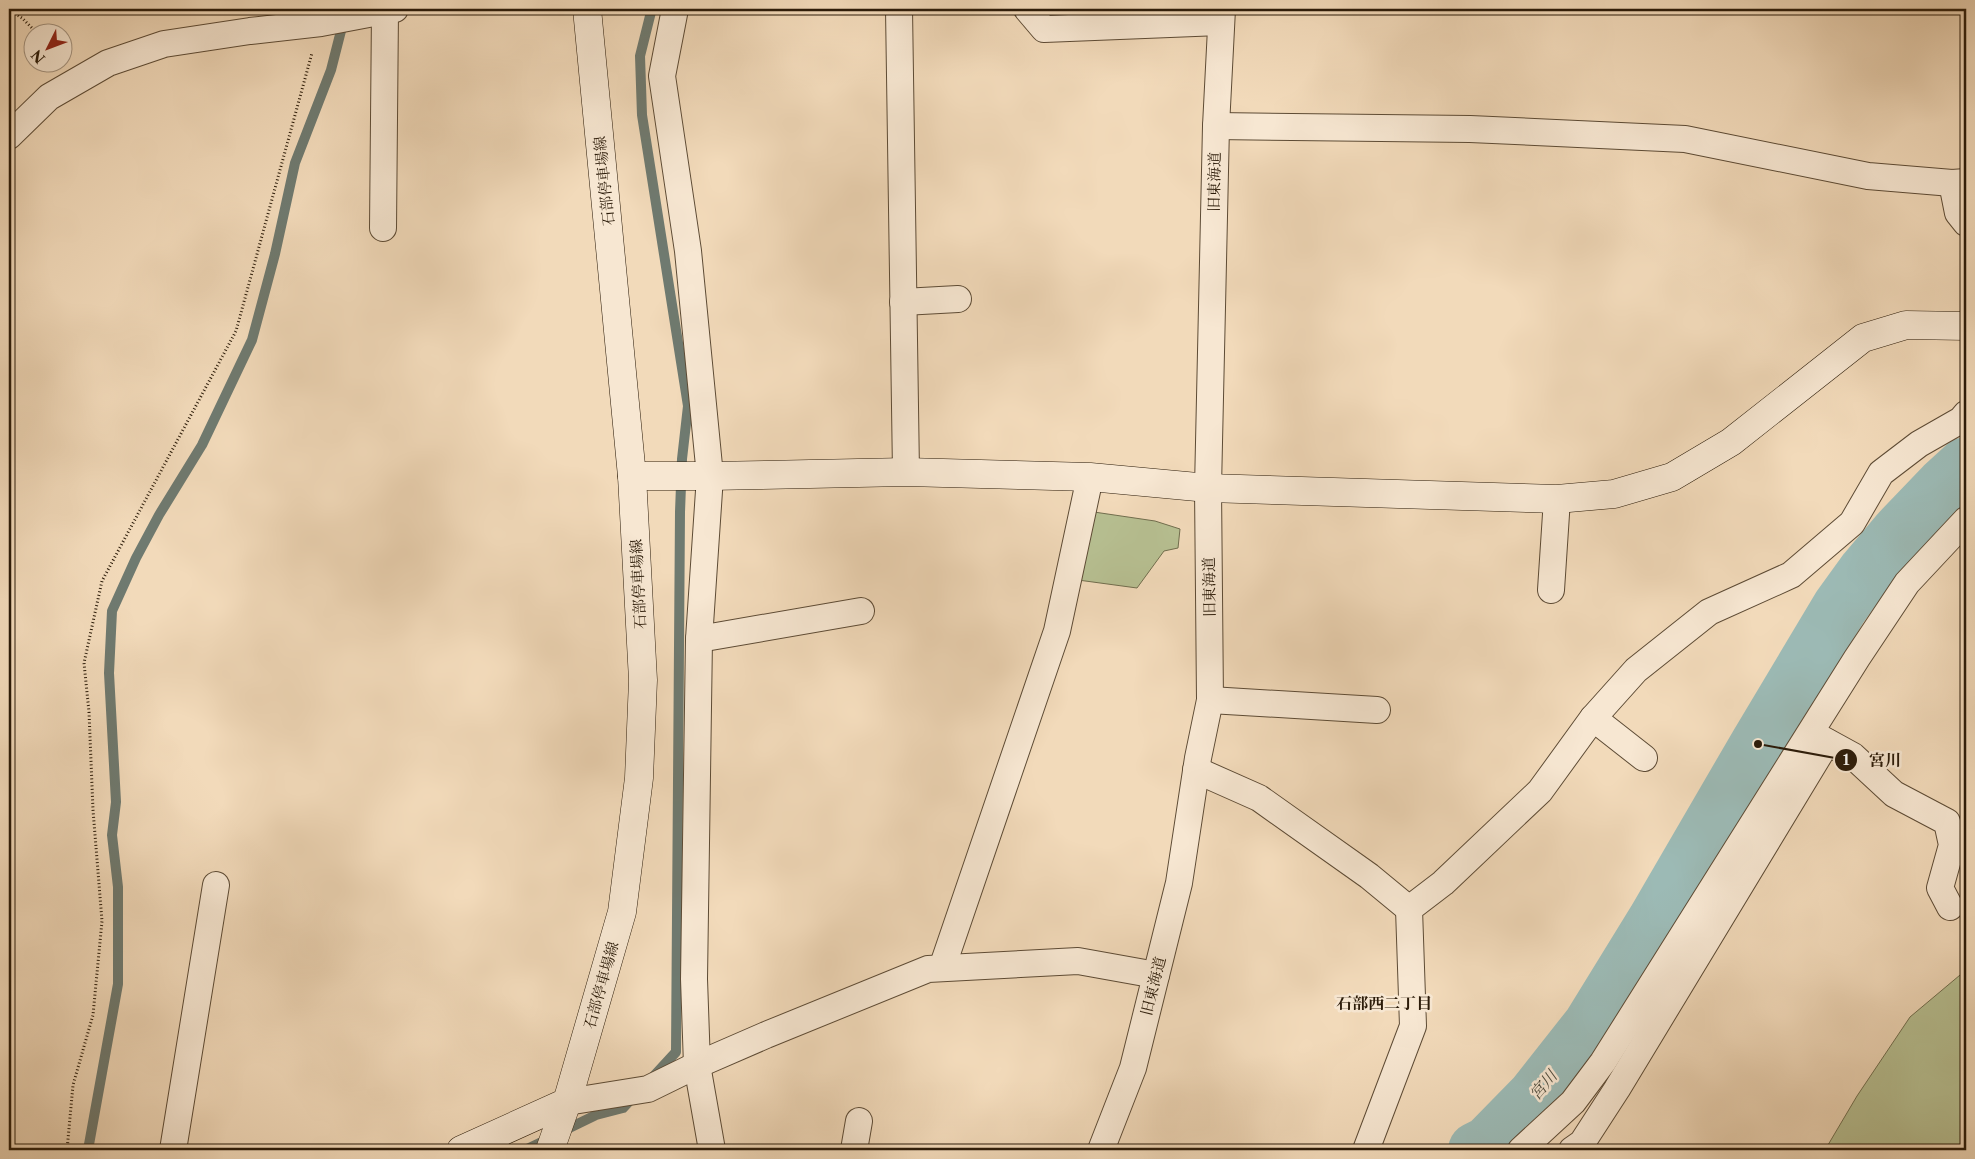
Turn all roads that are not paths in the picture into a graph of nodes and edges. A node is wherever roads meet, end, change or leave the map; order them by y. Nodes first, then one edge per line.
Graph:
1 (390, 9) edge
2 (587, 9) edge
3 (675, 9) edge
4 (898, 9) edge
5 (1027, 9) edge
6 (1221, 16) edge
7 (1216, 126) junction
8 (9, 136) edge
9 (1959, 182) edge
10 (1966, 222) edge
11 (383, 228) dead end
12 (958, 299) dead end
13 (903, 302) junction
14 (1966, 326) edge
15 (1966, 414) edge
16 (906, 472) junction
17 (632, 476) junction
18 (710, 476) junction
19 (1090, 477) junction
20 (1208, 488) junction
21 (1557, 499) junction
22 (1966, 520) edge
23 (1550, 590) dead end
24 (861, 611) dead end
25 (699, 639) junction
26 (1210, 700) junction
27 (1377, 710) dead end
28 (1593, 718) junction
29 (1819, 737) junction
30 (1644, 758) dead end
31 (1196, 770) junction
32 (216, 885) dead end
33 (1950, 908) dead end
34 (1409, 909) junction
35 (942, 968) junction
36 (1156, 975) junction
37 (697, 1065) junction
38 (568, 1102) junction
39 (859, 1121) dead end
40 (173, 1150) edge
41 (461, 1150) edge
42 (550, 1150) edge
43 (712, 1150) edge
44 (854, 1150) edge
45 (1101, 1150) edge
46 (1366, 1150) edge
47 (1521, 1150) edge
48 (1572, 1150) edge

1 - 8 street
1 - 11 street
2 - 17 street, 石部停車場線
3 - 18 street
4 - 13 street
5 - 6 street
6 - 7 street, 旧東海道
7 - 9 street
7 - 20 street, 旧東海道
9 - 10 street
12 - 13 street
13 - 16 street
14 - 21 street
15 - 28 street
16 - 18 street
16 - 19 street
17 - 18 street
17 - 38 street, 石部停車場線
18 - 25 street
19 - 20 street
19 - 35 street
20 - 21 street
20 - 26 street, 旧東海道
21 - 23 street
22 - 29 street
24 - 25 street
25 - 37 street
26 - 27 street
26 - 31 street, 旧東海道
28 - 30 street
28 - 34 street
29 - 33 street
29 - 47 street
29 - 48 street
31 - 34 street
31 - 36 street, 旧東海道
32 - 40 street
34 - 46 street
35 - 36 street
35 - 37 street
36 - 45 street, 旧東海道
37 - 38 street
37 - 43 street
38 - 41 street
38 - 42 street, 石部停車場線
39 - 44 street

